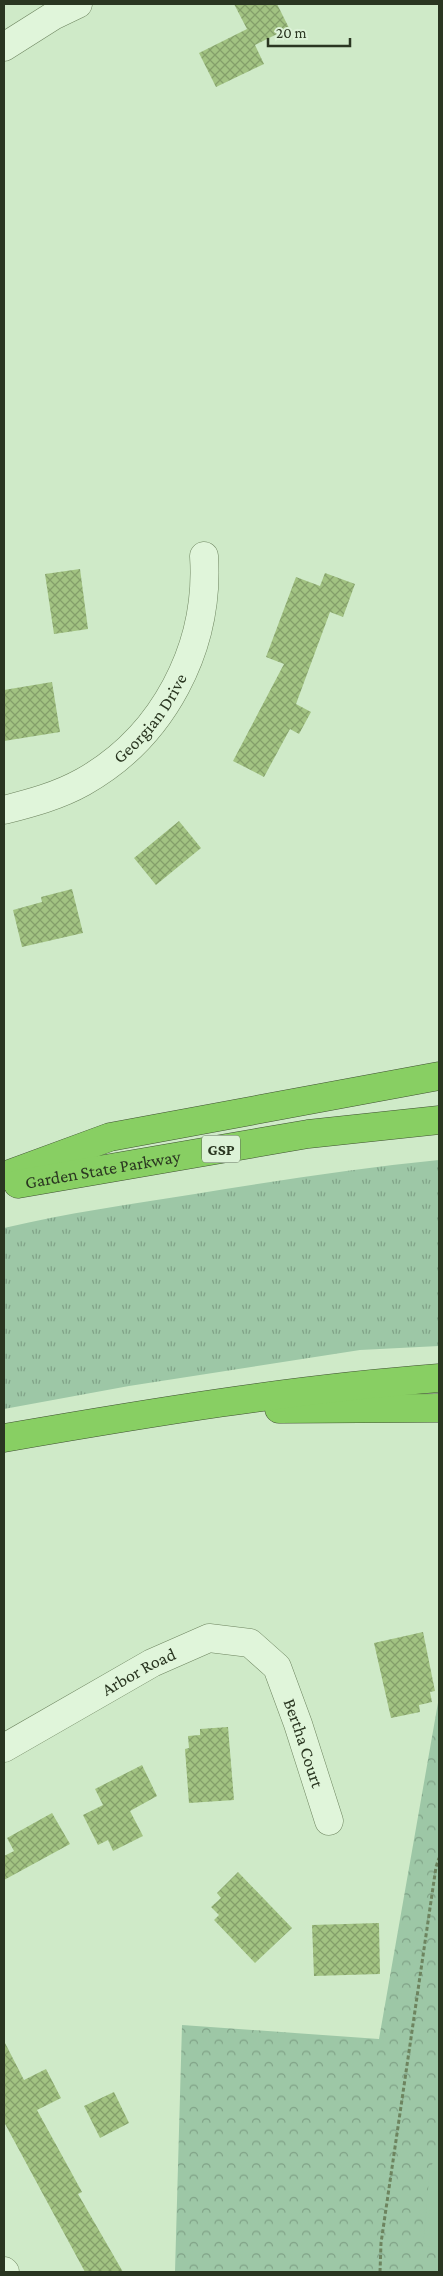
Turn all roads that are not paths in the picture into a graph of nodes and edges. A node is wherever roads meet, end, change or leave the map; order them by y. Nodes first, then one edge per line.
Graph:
1 (78, 4) edge
2 (4, 47) edge
3 (204, 556) dead end
4 (4, 810) edge
5 (439, 1076) edge
6 (439, 1120) edge
7 (4, 1176) edge
8 (4, 1187) edge
9 (439, 1378) edge
10 (172, 1408) junction
11 (439, 1408) edge
12 (4, 1438) edge
13 (277, 1667) joint
14 (4, 1748) edge
15 (329, 1821) dead end

1 - 2 street
3 - 4 street, Georgian Drive
5 - 7 highway
6 - 8 highway, Garden State Parkway / GSP
9 - 10 highway
10 - 11 highway
10 - 12 highway
13 - 14 street, Arbor Road
13 - 15 street, Bertha Court

